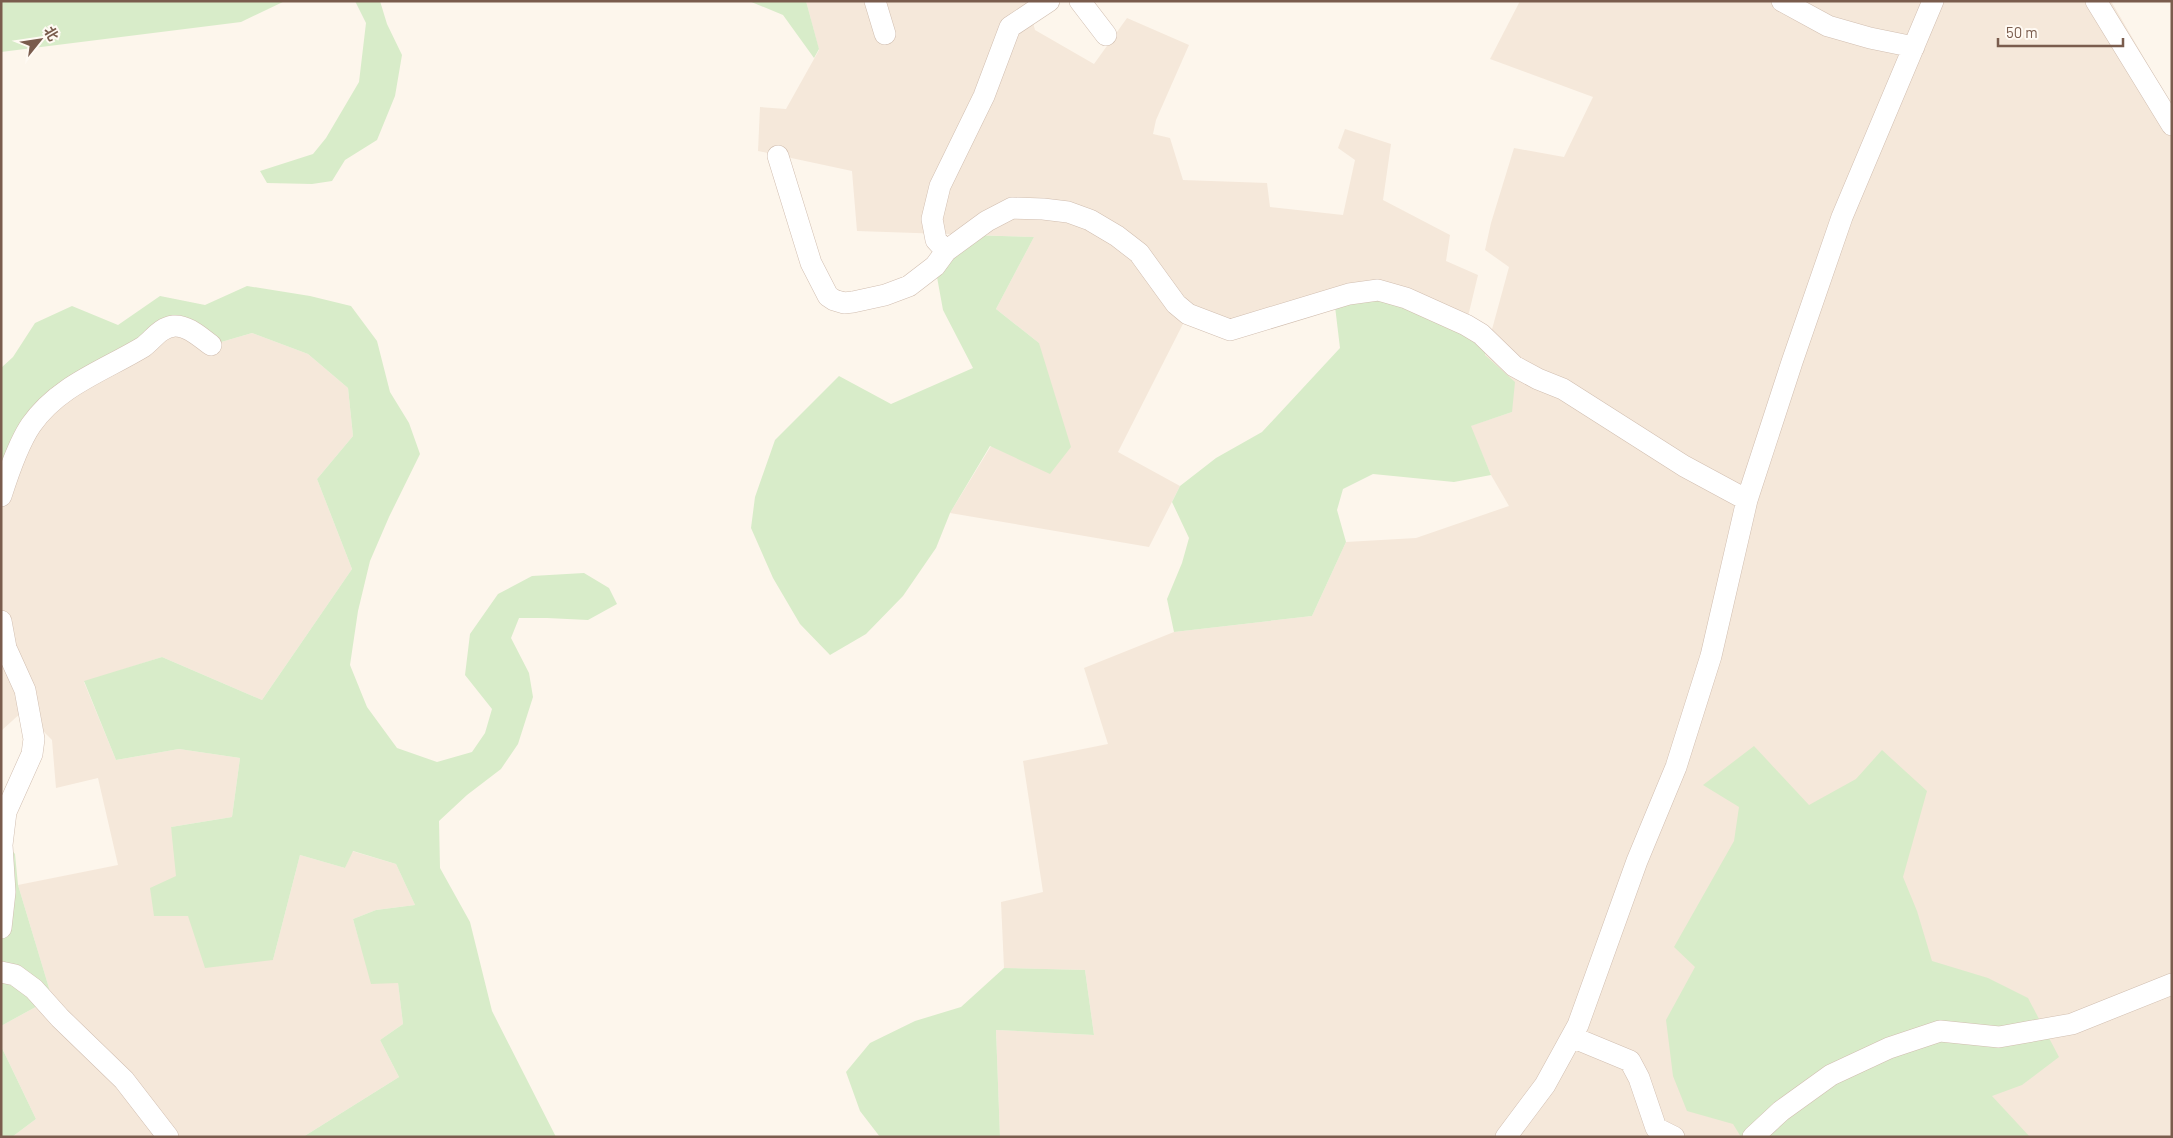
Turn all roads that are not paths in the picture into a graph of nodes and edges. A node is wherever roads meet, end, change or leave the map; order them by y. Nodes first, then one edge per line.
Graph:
1 (875, 1) edge
2 (1049, 1) edge
3 (1080, 1) edge
4 (1782, 1) edge
5 (1933, 1) edge
6 (2096, 1) edge
7 (885, 34) dead end
8 (1106, 35) dead end
9 (1914, 47) junction
10 (2172, 126) edge
11 (778, 156) dead end
12 (946, 251) junction
13 (211, 345) dead end
14 (1, 496) edge
15 (1747, 500) junction
16 (1, 621) edge
17 (1, 928) edge
18 (1, 972) edge
19 (2172, 984) edge
20 (1572, 1037) junction
21 (168, 1137) edge
22 (1506, 1137) edge
23 (1674, 1137) edge
24 (1753, 1137) edge

1 - 7 street
2 - 12 street
3 - 8 street
4 - 9 street
5 - 9 street
6 - 10 street
9 - 15 street
11 - 12 street
12 - 15 street
13 - 14 street
15 - 20 street
16 - 17 street
18 - 21 street
19 - 24 street
20 - 22 street
20 - 23 street

